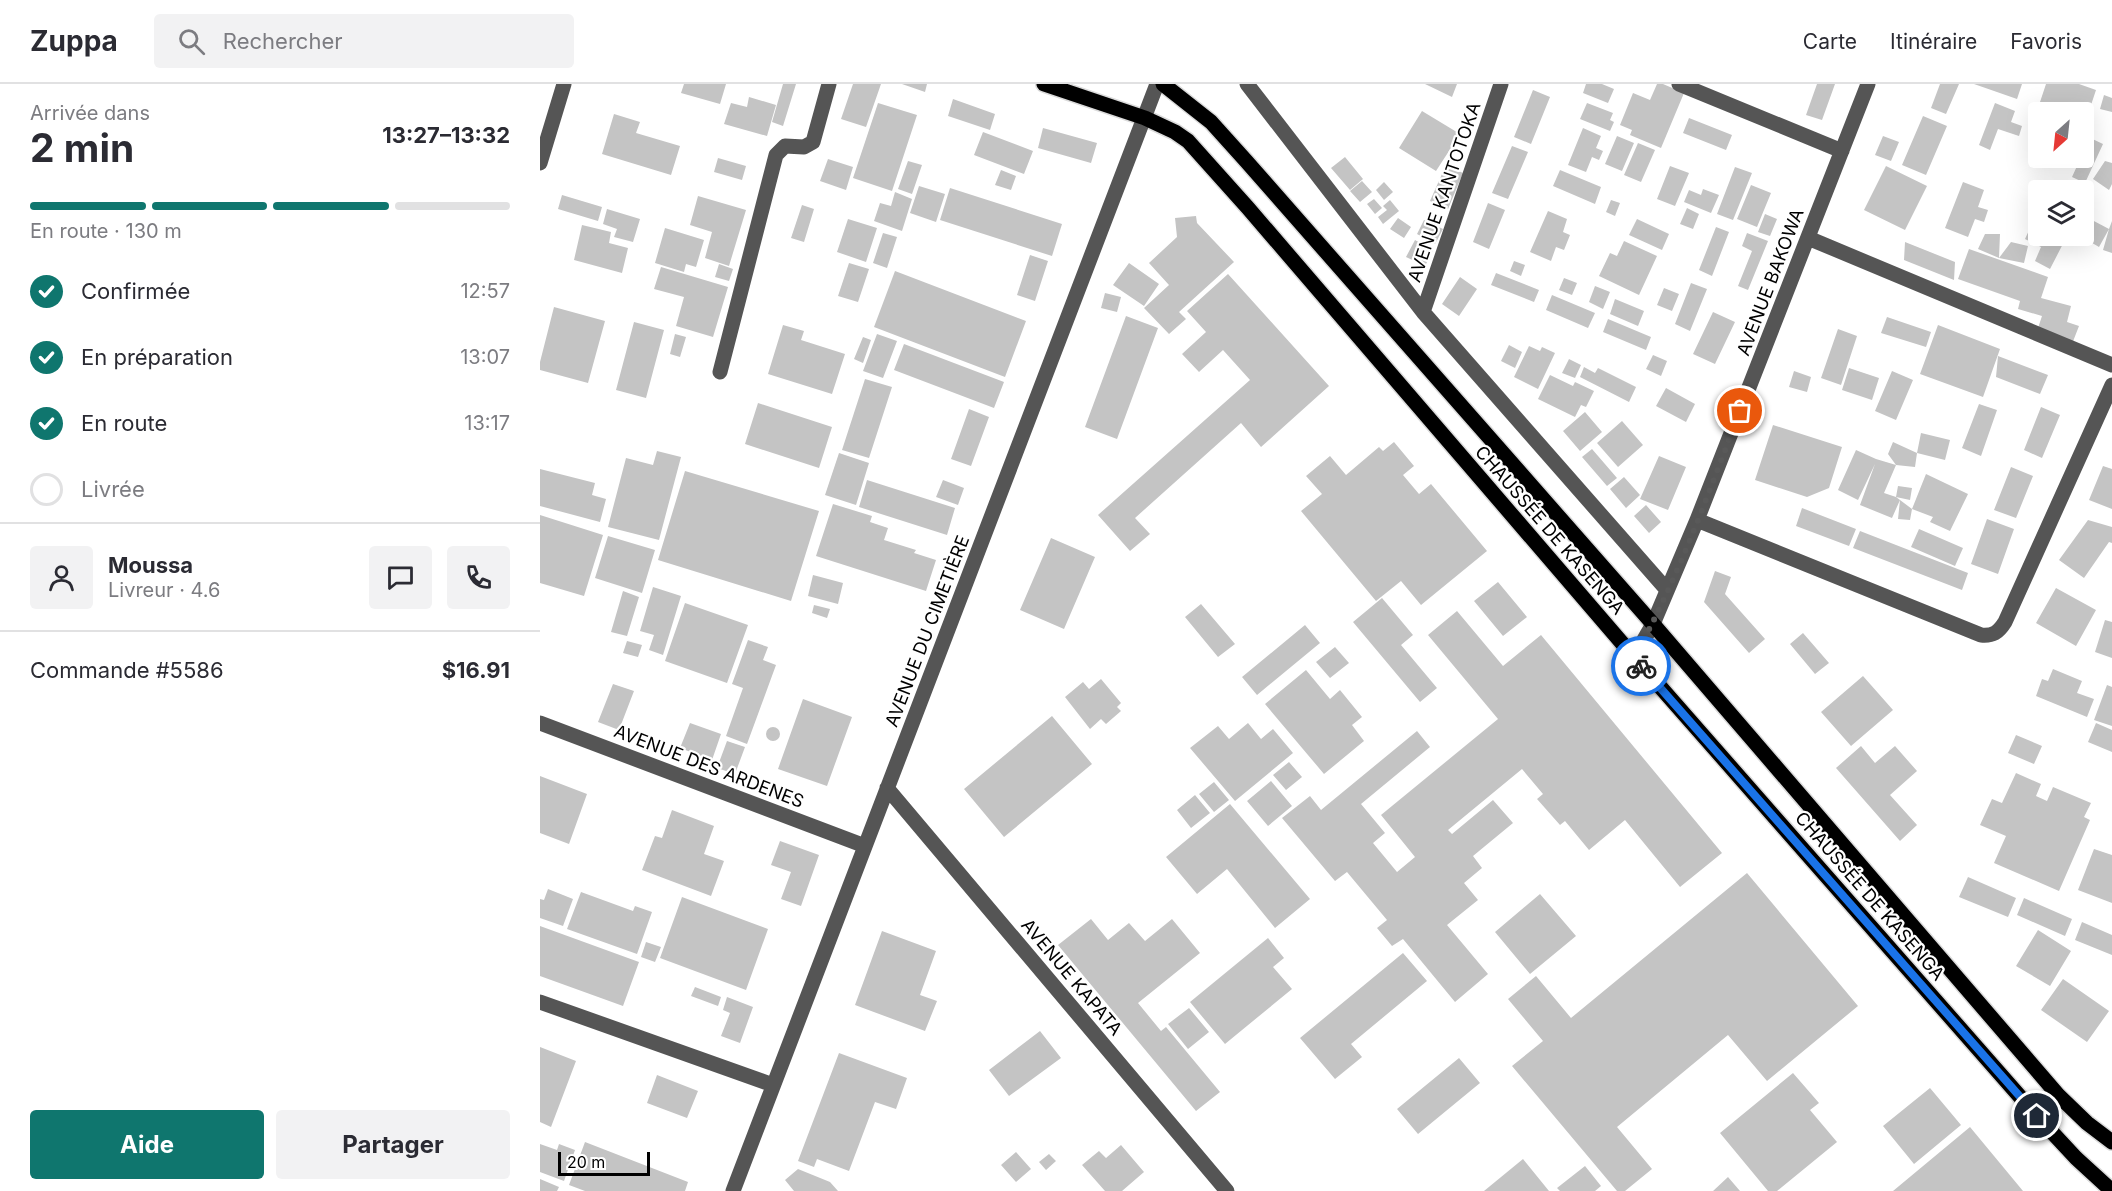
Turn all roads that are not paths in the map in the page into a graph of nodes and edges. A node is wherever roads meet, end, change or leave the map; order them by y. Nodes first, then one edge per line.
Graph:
1 (564, 84) edge
2 (829, 84) edge
3 (1044, 84) edge
4 (1157, 84) edge
5 (1163, 84) edge
6 (1246, 84) edge
7 (1501, 84) edge
8 (1679, 84) edge
9 (1868, 84) edge
10 (1145, 118) junction
11 (1842, 151) junction
12 (540, 163) edge
13 (1808, 238) junction
14 (1423, 312) junction
15 (2112, 366) edge
16 (720, 372) dead end
17 (2112, 385) edge
18 (1697, 520) junction
19 (1667, 590) junction
20 (1653, 624) junction
21 (1634, 657) junction
22 (540, 723) edge
23 (887, 788) junction
24 (865, 846) junction
25 (540, 1002) edge
26 (773, 1085) junction
27 (2112, 1142) edge
28 (733, 1191) edge
29 (1227, 1191) edge
30 (2112, 1191) edge

1 - 12 street
2 - 16 street
3 - 10 main road, CHAUSSÉE DE KASENGA
4 - 10 street, AVENUE DU CIMETIÈRE
5 - 20 main road, CHAUSSÉE DE KASENGA
6 - 14 street
7 - 14 street, AVENUE KANTOTOKA
8 - 11 street
9 - 11 street, AVENUE BAKOWA
10 - 21 main road, CHAUSSÉE DE KASENGA
10 - 23 street, AVENUE DU CIMETIÈRE
11 - 13 street, AVENUE BAKOWA
13 - 15 street
13 - 18 street, AVENUE BAKOWA
14 - 19 street
17 - 18 street
18 - 19 street, AVENUE BAKOWA
19 - 20 street, AVENUE BAKOWA
20 - 21 street, AVENUE BAKOWA
20 - 27 main road, CHAUSSÉE DE KASENGA
21 - 30 main road, CHAUSSÉE DE KASENGA
22 - 24 street, AVENUE DES ARDENES
23 - 24 street, AVENUE DU CIMETIÈRE
23 - 29 street, AVENUE KAPATA
24 - 26 street, AVENUE DU CIMETIÈRE
25 - 26 street
26 - 28 street, AVENUE DU CIMETIÈRE

